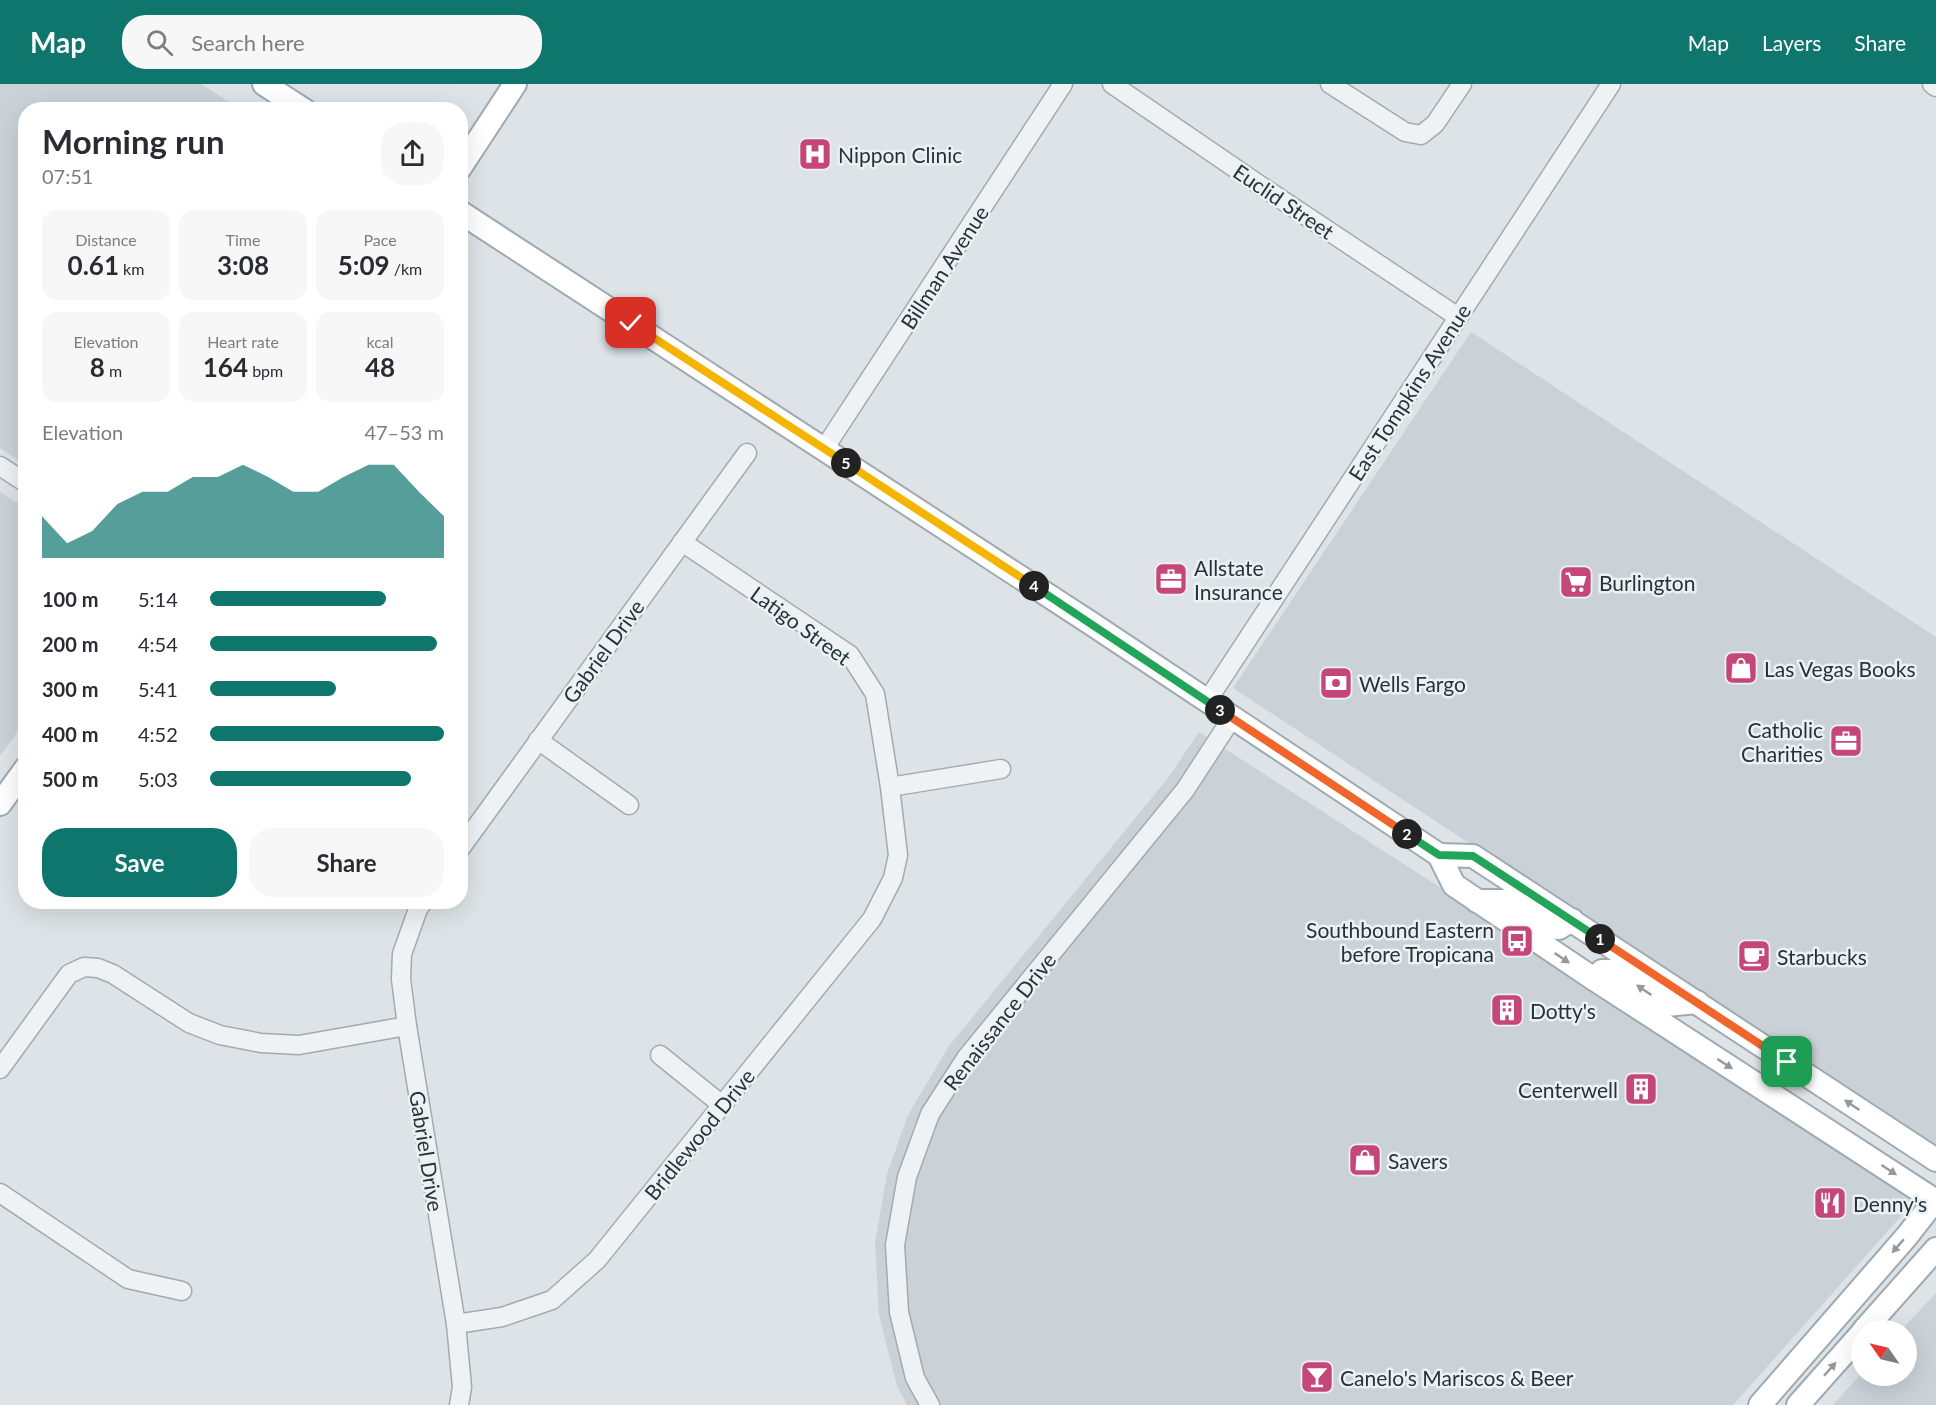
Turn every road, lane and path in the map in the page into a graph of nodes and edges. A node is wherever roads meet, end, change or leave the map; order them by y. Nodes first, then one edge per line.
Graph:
1 (264, 84) edge
2 (515, 84) edge
3 (1064, 84) edge
4 (1112, 84) edge
5 (1330, 84) edge
6 (1462, 84) edge
7 (1611, 84) edge
8 (1932, 84) edge
9 (1936, 87) edge
10 (292, 102) edge
11 (468, 156) edge
12 (468, 217) edge
13 (1458, 317) junction
14 (824, 449) junction
15 (747, 453) dead end
16 (0, 466) edge
17 (18, 478) edge
18 (682, 542) junction
19 (1207, 701) junction
20 (1232, 718) junction
21 (538, 740) junction
22 (1000, 769) dead end
23 (18, 779) edge
24 (890, 787) junction
25 (0, 804) edge
26 (629, 806) dead end
27 (468, 838) edge
28 (1439, 855) junction
29 (893, 879) joint
30 (1477, 901) junction
31 (418, 909) edge
32 (1572, 920) junction
33 (1594, 979) junction
34 (1697, 1002) junction
35 (407, 1026) junction
36 (660, 1055) dead end
37 (0, 1069) edge
38 (722, 1105) junction
39 (1936, 1160) edge
40 (0, 1193) edge
41 (1936, 1200) edge
42 (1936, 1249) edge
43 (182, 1291) dead end
44 (1874, 1320) edge
45 (456, 1324) junction
46 (1851, 1345) edge
47 (459, 1405) edge
48 (930, 1405) edge
49 (1760, 1405) edge
50 (1798, 1405) edge

1 - 10 main road
2 - 11 main road
3 - 14 street, Billman Avenue
4 - 13 street, Euclid Street
5 - 6 street
7 - 13 street, East Tompkins Avenue
8 - 9 street
12 - 14 main road
13 - 19 street, East Tompkins Avenue
14 - 19 main road
15 - 18 street, Gabriel Drive
16 - 17 street
18 - 21 street, Gabriel Drive
18 - 24 street, Latigo Street
19 - 20 main road
20 - 28 main road
20 - 48 street, Renaissance Drive
21 - 26 street
21 - 27 street, Gabriel Drive
22 - 24 street
23 - 25 main road
24 - 29 street, Latigo Street
28 - 30 main road
28 - 32 main road
29 - 38 street, Bridlewood Drive
30 - 32 main road
30 -> 33 main road
31 - 35 street, Gabriel Drive
32 - 34 main road
34 -> 33 main road
33 -> 41 main road
39 -> 34 main road
35 - 37 street
35 - 45 street, Gabriel Drive
36 - 38 street
38 - 45 street, Bridlewood Drive
40 - 43 street
41 -> 49 main road
42 - 44 main road
45 - 47 street, Gabriel Drive
50 -> 46 main road

